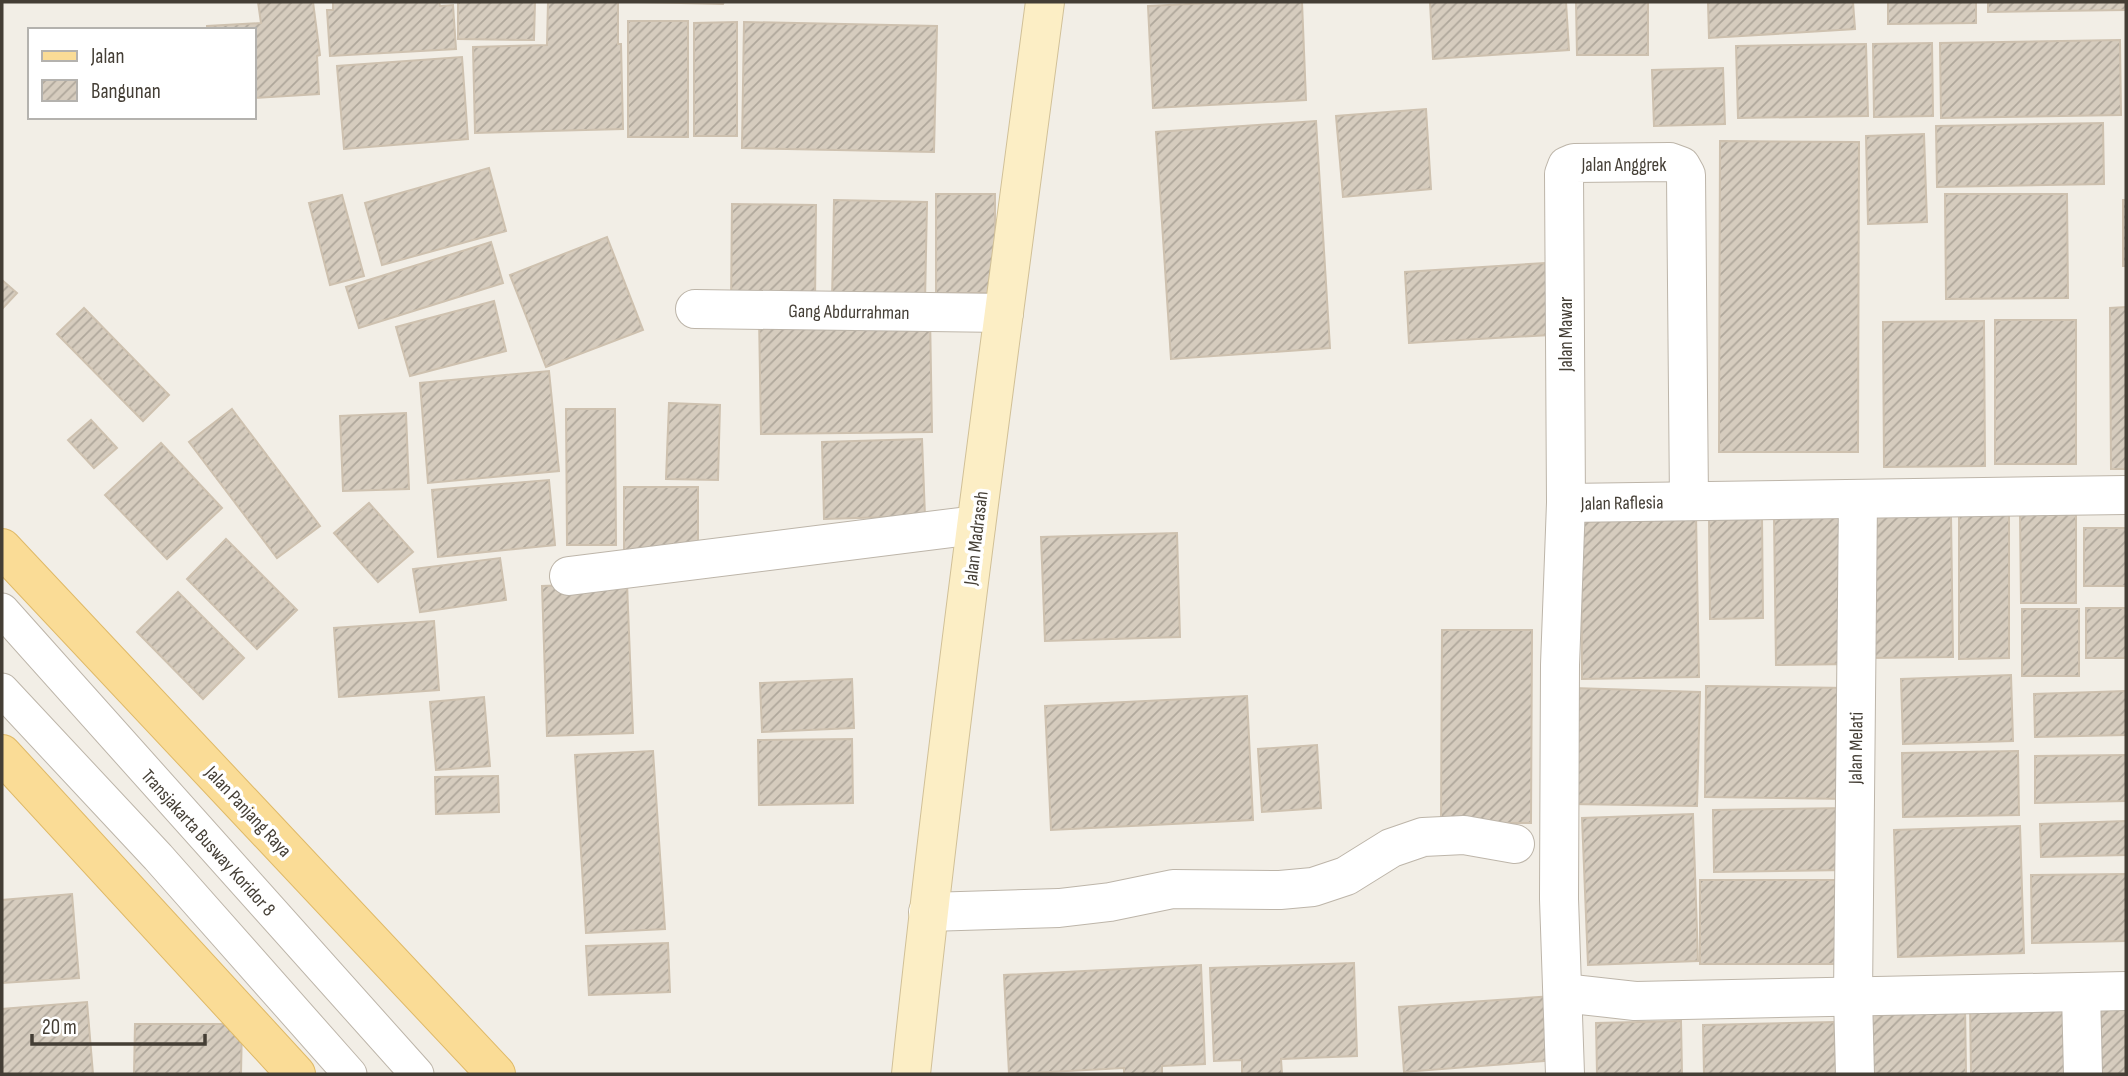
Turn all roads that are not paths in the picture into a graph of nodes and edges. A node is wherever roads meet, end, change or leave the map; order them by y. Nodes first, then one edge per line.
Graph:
1 (1045, 2) edge
2 (1567, 166) joint
3 (695, 309) dead end
4 (1004, 313) junction
5 (2126, 495) edge
6 (1857, 499) junction
7 (1689, 501) junction
8 (1566, 503) junction
9 (976, 525) junction
10 (2, 548) edge
11 (569, 576) dead end
12 (2, 610) edge
13 (2, 690) edge
14 (2, 754) edge
15 (1515, 844) dead end
16 (928, 912) junction
17 (2126, 991) edge
18 (2081, 992) junction
19 (1563, 993) junction
20 (1853, 997) junction
21 (296, 1074) edge
22 (350, 1074) edge
23 (417, 1074) edge
24 (496, 1074) edge
25 (911, 1074) edge
26 (1565, 1074) edge
27 (1855, 1074) edge
28 (2083, 1074) edge

1 - 4 street, Jalan Madrasah
2 - 7 street, Jalan Anggrek
2 - 8 street, Jalan Mawar
3 - 4 street, Gang Abdurrahman
4 - 9 street, Jalan Madrasah
5 - 6 street, Jalan Raflesia
6 - 7 street, Jalan Raflesia
6 - 20 street, Jalan Melati
7 - 8 street, Jalan Raflesia
8 - 19 street, Jalan Raflesia
9 - 11 street
9 - 16 street, Jalan Madrasah
10 - 24 main road, Jalan Panjang Raya
12 - 23 lane, Transjakarta Busway Koridor 8
13 - 22 lane
14 - 21 main road
15 - 16 street
16 - 25 street, Jalan Madrasah
17 - 18 street
18 - 20 street
18 - 28 street
19 - 20 street
19 - 26 street, Jalan Raflesia
20 - 27 street, Jalan Melati

